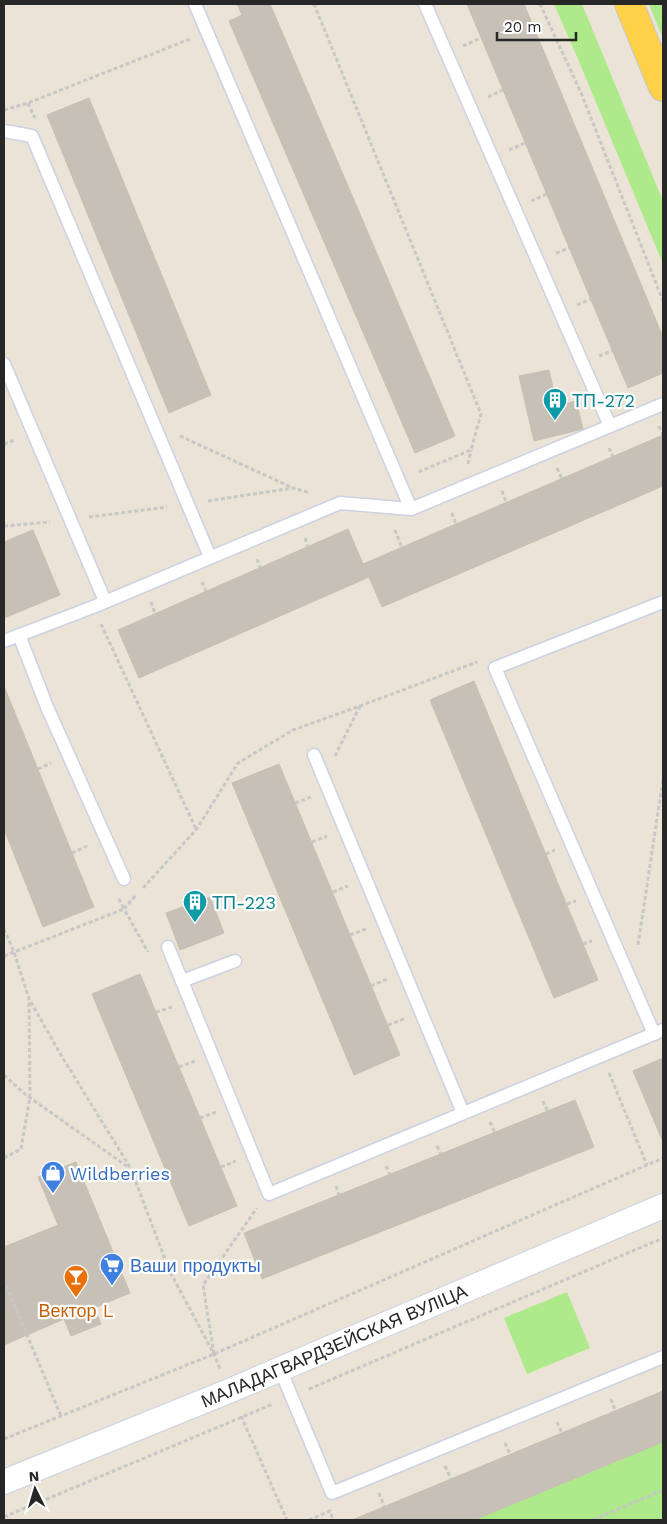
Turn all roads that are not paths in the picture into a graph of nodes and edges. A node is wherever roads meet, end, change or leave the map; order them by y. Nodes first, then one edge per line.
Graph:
1 (196, 4) edge
2 (425, 4) edge
3 (629, 4) edge
4 (662, 80) edge
5 (4, 131) edge
6 (4, 364) edge
7 (663, 404) edge
8 (610, 426) junction
9 (411, 508) junction
10 (210, 556) junction
11 (105, 601) junction
12 (663, 602) edge
13 (19, 635) junction
14 (4, 641) edge
15 (314, 755) dead end
16 (124, 879) dead end
17 (168, 947) dead end
18 (235, 961) dead end
19 (182, 981) junction
20 (658, 1032) edge
21 (463, 1113) junction
22 (663, 1206) edge
23 (663, 1357) edge
24 (280, 1370) junction
25 (4, 1482) edge

1 - 9 lane
2 - 8 lane
3 - 4 main road
5 - 10 lane
6 - 11 lane
7 - 8 lane
8 - 9 lane
9 - 10 lane
10 - 11 lane
11 - 13 lane
12 - 20 lane
13 - 14 lane
13 - 16 lane
15 - 21 lane
17 - 19 lane
18 - 19 lane
19 - 21 lane
20 - 21 lane
22 - 24 street, МАЛАДАГВАРДЗЕЙСКАЯ ВУЛІЦА
23 - 24 lane
24 - 25 street, МАЛАДАГВАРДЗЕЙСКАЯ ВУЛІЦА

